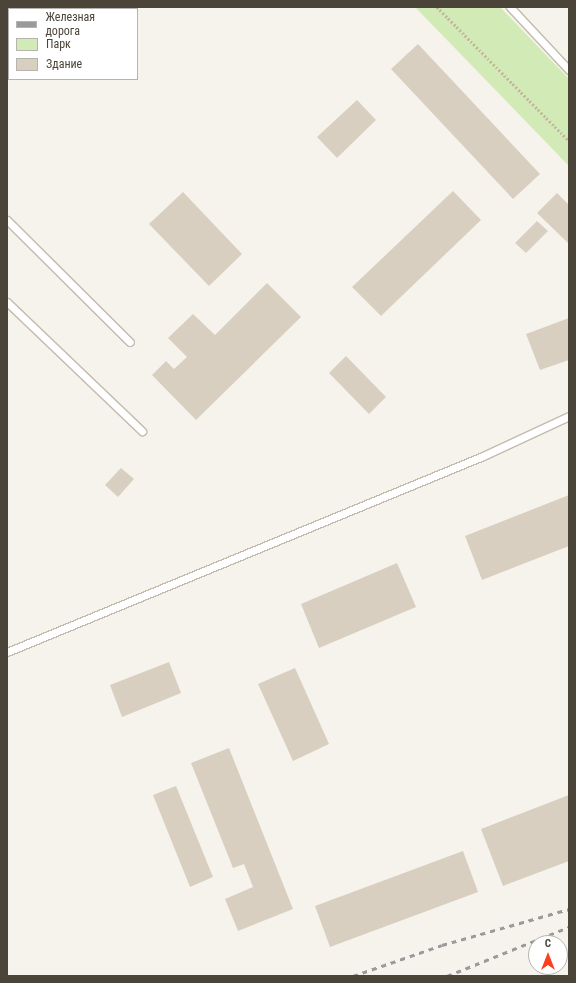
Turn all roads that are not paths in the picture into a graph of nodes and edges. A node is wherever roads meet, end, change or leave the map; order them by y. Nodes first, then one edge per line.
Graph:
1 (510, 7) edge
2 (569, 70) edge
3 (7, 220) edge
4 (7, 302) edge
5 (130, 342) dead end
6 (569, 416) edge
7 (142, 430) dead end
8 (7, 652) edge

1 - 2 lane
3 - 5 lane
4 - 7 lane
6 - 8 lane

